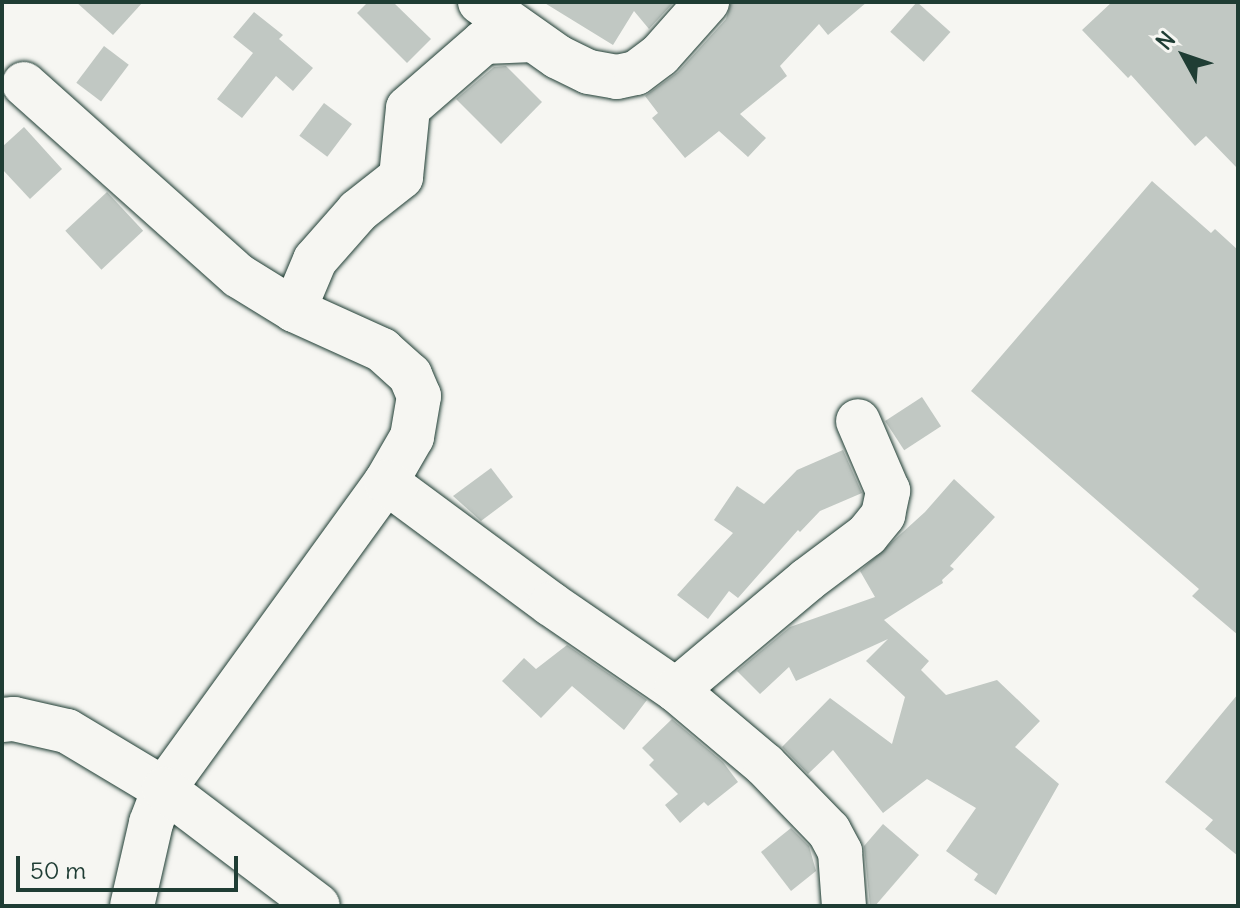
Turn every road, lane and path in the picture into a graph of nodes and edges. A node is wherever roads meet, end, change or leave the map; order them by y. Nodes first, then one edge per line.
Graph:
1 (480, 2) edge
2 (707, 2) edge
3 (533, 40) junction
4 (9, 84) edge
5 (294, 310) junction
6 (858, 421) dead end
7 (386, 482) junction
8 (676, 690) junction
9 (2, 720) edge
10 (164, 789) junction
11 (132, 906) edge
12 (318, 906) edge
13 (844, 906) edge

1 - 3 street
2 - 3 street
3 - 5 street
4 - 5 street
5 - 7 street
6 - 8 street
7 - 8 street
7 - 10 street
8 - 13 street
9 - 10 street
10 - 11 street
10 - 12 street

